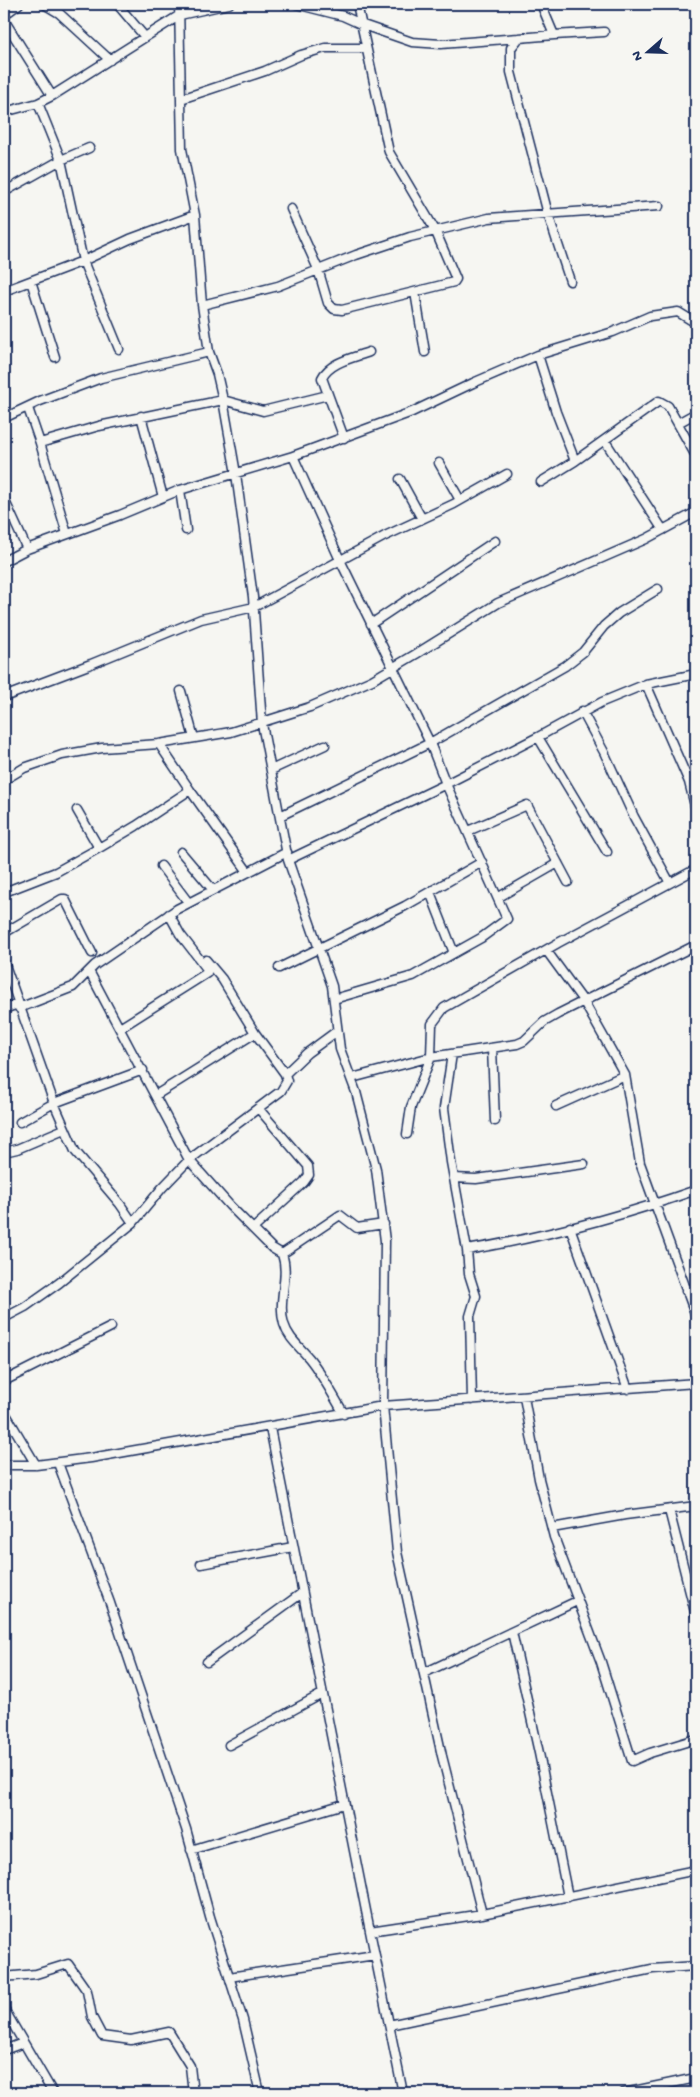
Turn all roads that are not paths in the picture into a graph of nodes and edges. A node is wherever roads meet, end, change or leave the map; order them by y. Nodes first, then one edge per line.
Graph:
1 (19, 4) edge
2 (44, 4) edge
3 (117, 4) edge
4 (179, 4) edge
5 (229, 4) edge
6 (296, 4) edge
7 (357, 4) edge
8 (541, 4) edge
9 (4, 15) edge
10 (180, 15) junction
11 (4, 20) edge
12 (363, 26) junction
13 (604, 32) dead end
14 (554, 35) junction
15 (145, 37) junction
16 (519, 38) junction
17 (365, 48) junction
18 (110, 60) junction
19 (52, 96) junction
20 (181, 99) junction
21 (38, 103) junction
22 (4, 112) edge
23 (89, 148) dead end
24 (61, 160) junction
25 (4, 192) edge
26 (660, 206) dead end
27 (291, 209) dead end
28 (548, 214) junction
29 (195, 215) junction
30 (435, 230) junction
31 (83, 261) junction
32 (318, 269) junction
33 (32, 281) junction
34 (570, 281) dead end
35 (4, 291) edge
36 (415, 292) junction
37 (202, 305) junction
38 (696, 321) edge
39 (119, 349) dead end
40 (209, 352) junction
41 (369, 352) dead end
42 (426, 352) dead end
43 (538, 355) junction
44 (55, 357) dead end
45 (328, 395) junction
46 (223, 400) junction
47 (28, 408) junction
48 (696, 413) edge
49 (5, 414) edge
50 (141, 416) junction
51 (678, 423) junction
52 (344, 438) junction
53 (605, 441) junction
54 (40, 443) junction
55 (293, 456) junction
56 (696, 456) edge
57 (575, 461) junction
58 (439, 463) dead end
59 (236, 474) junction
60 (507, 474) dead end
61 (400, 479) dead end
62 (540, 482) dead end
63 (180, 490) junction
64 (163, 497) junction
65 (4, 499) edge
66 (460, 500) junction
67 (696, 512) edge
68 (422, 519) junction
69 (186, 530) dead end
70 (663, 530) junction
71 (67, 534) junction
72 (495, 542) dead end
73 (27, 549) junction
74 (340, 560) junction
75 (4, 561) edge
76 (658, 589) dead end
77 (254, 607) junction
78 (372, 624) junction
79 (393, 668) junction
80 (696, 674) edge
81 (646, 684) junction
82 (181, 691) dead end
83 (4, 696) edge
84 (582, 711) junction
85 (262, 724) junction
86 (194, 738) junction
87 (538, 738) junction
88 (430, 743) junction
89 (159, 744) junction
90 (325, 745) dead end
91 (271, 770) junction
92 (4, 780) edge
93 (446, 784) junction
94 (190, 790) junction
95 (77, 810) dead end
96 (696, 810) edge
97 (280, 816) junction
98 (468, 831) junction
99 (98, 848) junction
100 (181, 852) dead end
101 (607, 852) dead end
102 (288, 856) junction
103 (482, 862) junction
104 (558, 863) junction
105 (161, 866) dead end
106 (696, 869) edge
107 (248, 872) junction
108 (568, 882) dead end
109 (670, 883) junction
110 (4, 888) edge
111 (213, 890) junction
112 (430, 892) junction
113 (499, 897) junction
114 (188, 902) junction
115 (169, 914) junction
116 (4, 933) edge
117 (696, 945) edge
118 (319, 948) junction
119 (546, 950) junction
120 (92, 953) dead end
121 (454, 953) junction
122 (206, 960) dead end
123 (4, 962) edge
124 (279, 968) dead end
125 (89, 970) junction
126 (334, 999) junction
127 (584, 1002) junction
128 (18, 1006) junction
129 (4, 1009) edge
130 (120, 1028) junction
131 (337, 1031) junction
132 (255, 1033) junction
133 (492, 1048) junction
134 (452, 1054) junction
135 (431, 1056) junction
136 (142, 1070) junction
137 (286, 1074) junction
138 (625, 1075) junction
139 (352, 1078) junction
140 (156, 1095) junction
141 (54, 1103) junction
142 (556, 1106) dead end
143 (258, 1108) junction
144 (20, 1122) dead end
145 (495, 1122) dead end
146 (64, 1129) junction
147 (407, 1134) dead end
148 (4, 1152) edge
149 (190, 1160) junction
150 (584, 1164) dead end
151 (454, 1178) junction
152 (696, 1190) edge
153 (654, 1205) junction
154 (133, 1223) junction
155 (384, 1224) junction
156 (570, 1227) junction
157 (254, 1228) junction
158 (467, 1250) junction
159 (282, 1254) junction
160 (696, 1287) edge
161 (686, 1291) junction
162 (696, 1316) edge
163 (4, 1318) edge
164 (111, 1327) dead end
165 (4, 1381) edge
166 (696, 1383) edge
167 (628, 1389) junction
168 (524, 1397) junction
169 (472, 1400) junction
170 (383, 1406) junction
171 (4, 1410) edge
172 (344, 1414) junction
173 (270, 1428) junction
174 (58, 1463) junction
175 (4, 1465) edge
176 (36, 1465) junction
177 (696, 1506) edge
178 (669, 1510) junction
179 (552, 1528) junction
180 (293, 1547) junction
181 (202, 1564) dead end
182 (302, 1593) junction
183 (577, 1601) junction
184 (696, 1616) edge
185 (512, 1632) junction
186 (207, 1662) dead end
187 (424, 1673) junction
188 (322, 1694) junction
189 (696, 1739) edge
190 (230, 1745) dead end
191 (344, 1804) junction
192 (191, 1850) junction
193 (696, 1870) edge
194 (568, 1897) junction
195 (482, 1914) junction
196 (370, 1931) junction
197 (374, 1955) junction
198 (696, 1966) edge
199 (229, 1976) junction
200 (4, 1977) edge
201 (4, 2009) edge
202 (389, 2025) junction
203 (23, 2043) junction
204 (4, 2050) edge
205 (696, 2078) edge
206 (637, 2092) edge
207 (53, 2093) edge
208 (193, 2093) edge
209 (260, 2093) edge
210 (403, 2093) edge
211 (624, 2093) edge

1 - 9 street
2 - 18 street
3 - 15 street
4 - 10 street
5 - 10 street
6 - 12 street
7 - 12 street
8 - 14 street
10 - 15 street
10 - 20 street
11 - 19 street
12 - 16 street
12 - 17 street
13 - 14 street
14 - 16 street
15 - 18 street
16 - 28 street
17 - 20 street
17 - 30 street
18 - 19 street
19 - 21 street
20 - 29 street
21 - 22 street
21 - 24 street
23 - 24 street
24 - 25 street
24 - 31 street
26 - 28 street
27 - 32 street
28 - 30 street
28 - 34 street
29 - 31 street
29 - 37 street
30 - 32 street
30 - 36 street
31 - 33 street
31 - 39 street
32 - 36 street
32 - 37 street
33 - 35 street
33 - 44 street
36 - 42 street
37 - 40 street
38 - 43 street
40 - 46 street
40 - 47 street
41 - 45 street
43 - 52 street
43 - 57 street
45 - 46 street
45 - 52 street
46 - 50 street
46 - 59 street
47 - 49 street
47 - 54 street
48 - 51 street
50 - 54 street
50 - 64 street
51 - 53 street
51 - 56 street
52 - 55 street
53 - 57 street
53 - 70 street
54 - 71 street
55 - 59 street
55 - 74 street
57 - 62 street
58 - 66 street
59 - 63 street
59 - 77 street
60 - 66 street
61 - 68 street
63 - 64 street
63 - 69 street
64 - 71 street
65 - 73 street
66 - 68 street
67 - 70 street
68 - 74 street
70 - 79 street
71 - 73 street
72 - 78 street
73 - 75 street
74 - 77 street
74 - 78 street
76 - 88 street
77 - 83 street
77 - 85 street
78 - 79 street
79 - 85 street
79 - 88 street
80 - 81 street
81 - 84 street
81 - 96 street
82 - 86 street
84 - 87 street
84 - 109 street
85 - 86 street
85 - 91 street
86 - 89 street
87 - 93 street
87 - 101 street
88 - 93 street
88 - 97 street
89 - 92 street
89 - 94 street
90 - 91 street
91 - 97 street
93 - 98 street
93 - 102 street
94 - 99 street
94 - 107 street
95 - 99 street
97 - 102 street
98 - 103 street
98 - 104 street
99 - 110 street
100 - 111 street
102 - 107 street
102 - 118 street
103 - 112 street
103 - 113 street
104 - 108 street
104 - 113 street
105 - 114 street
106 - 109 street
107 - 111 street
109 - 119 street
111 - 114 street
112 - 118 street
112 - 121 street
113 - 121 street
114 - 115 street
115 - 125 street
115 - 130 street
116 - 120 street
117 - 127 street
118 - 124 street
118 - 126 street
119 - 127 street
119 - 135 street
121 - 126 street
122 - 132 street
123 - 128 street
125 - 128 street
125 - 130 street
126 - 131 street
127 - 133 street
127 - 138 street
128 - 129 street
128 - 141 street
130 - 136 street
131 - 137 street
131 - 139 street
132 - 137 street
132 - 140 street
133 - 134 street
133 - 145 street
134 - 135 street
134 - 151 street
135 - 139 street
135 - 147 street
136 - 140 street
136 - 141 street
137 - 143 street
138 - 142 street
138 - 153 street
139 - 155 street
140 - 149 street
141 - 144 street
141 - 146 street
143 - 149 street
143 - 157 street
146 - 148 street
146 - 154 street
149 - 154 street
149 - 157 street
150 - 151 street
151 - 158 street
152 - 153 street
153 - 156 street
153 - 161 street
154 - 163 street
155 - 159 street
155 - 170 street
156 - 158 street
156 - 167 street
157 - 159 street
158 - 169 street
159 - 172 street
160 - 161 street
161 - 162 street
164 - 165 street
166 - 167 street
167 - 168 street
168 - 169 street
168 - 179 street
169 - 170 street
170 - 172 street
170 - 187 street
171 - 176 street
172 - 173 street
173 - 174 street
173 - 180 street
174 - 176 street
174 - 192 street
175 - 176 street
177 - 178 street
178 - 179 street
178 - 184 street
179 - 183 street
180 - 181 street
180 - 182 street
182 - 186 street
182 - 188 street
183 - 185 street
183 - 189 street
185 - 187 street
185 - 194 street
187 - 195 street
188 - 190 street
188 - 191 street
191 - 192 street
191 - 196 street
192 - 199 street
193 - 194 street
194 - 195 street
195 - 196 street
196 - 197 street
197 - 199 street
197 - 202 street
198 - 202 street
199 - 209 street
200 - 208 street
201 - 203 street
202 - 210 street
203 - 204 street
203 - 207 street
205 - 206 street
206 - 211 street

